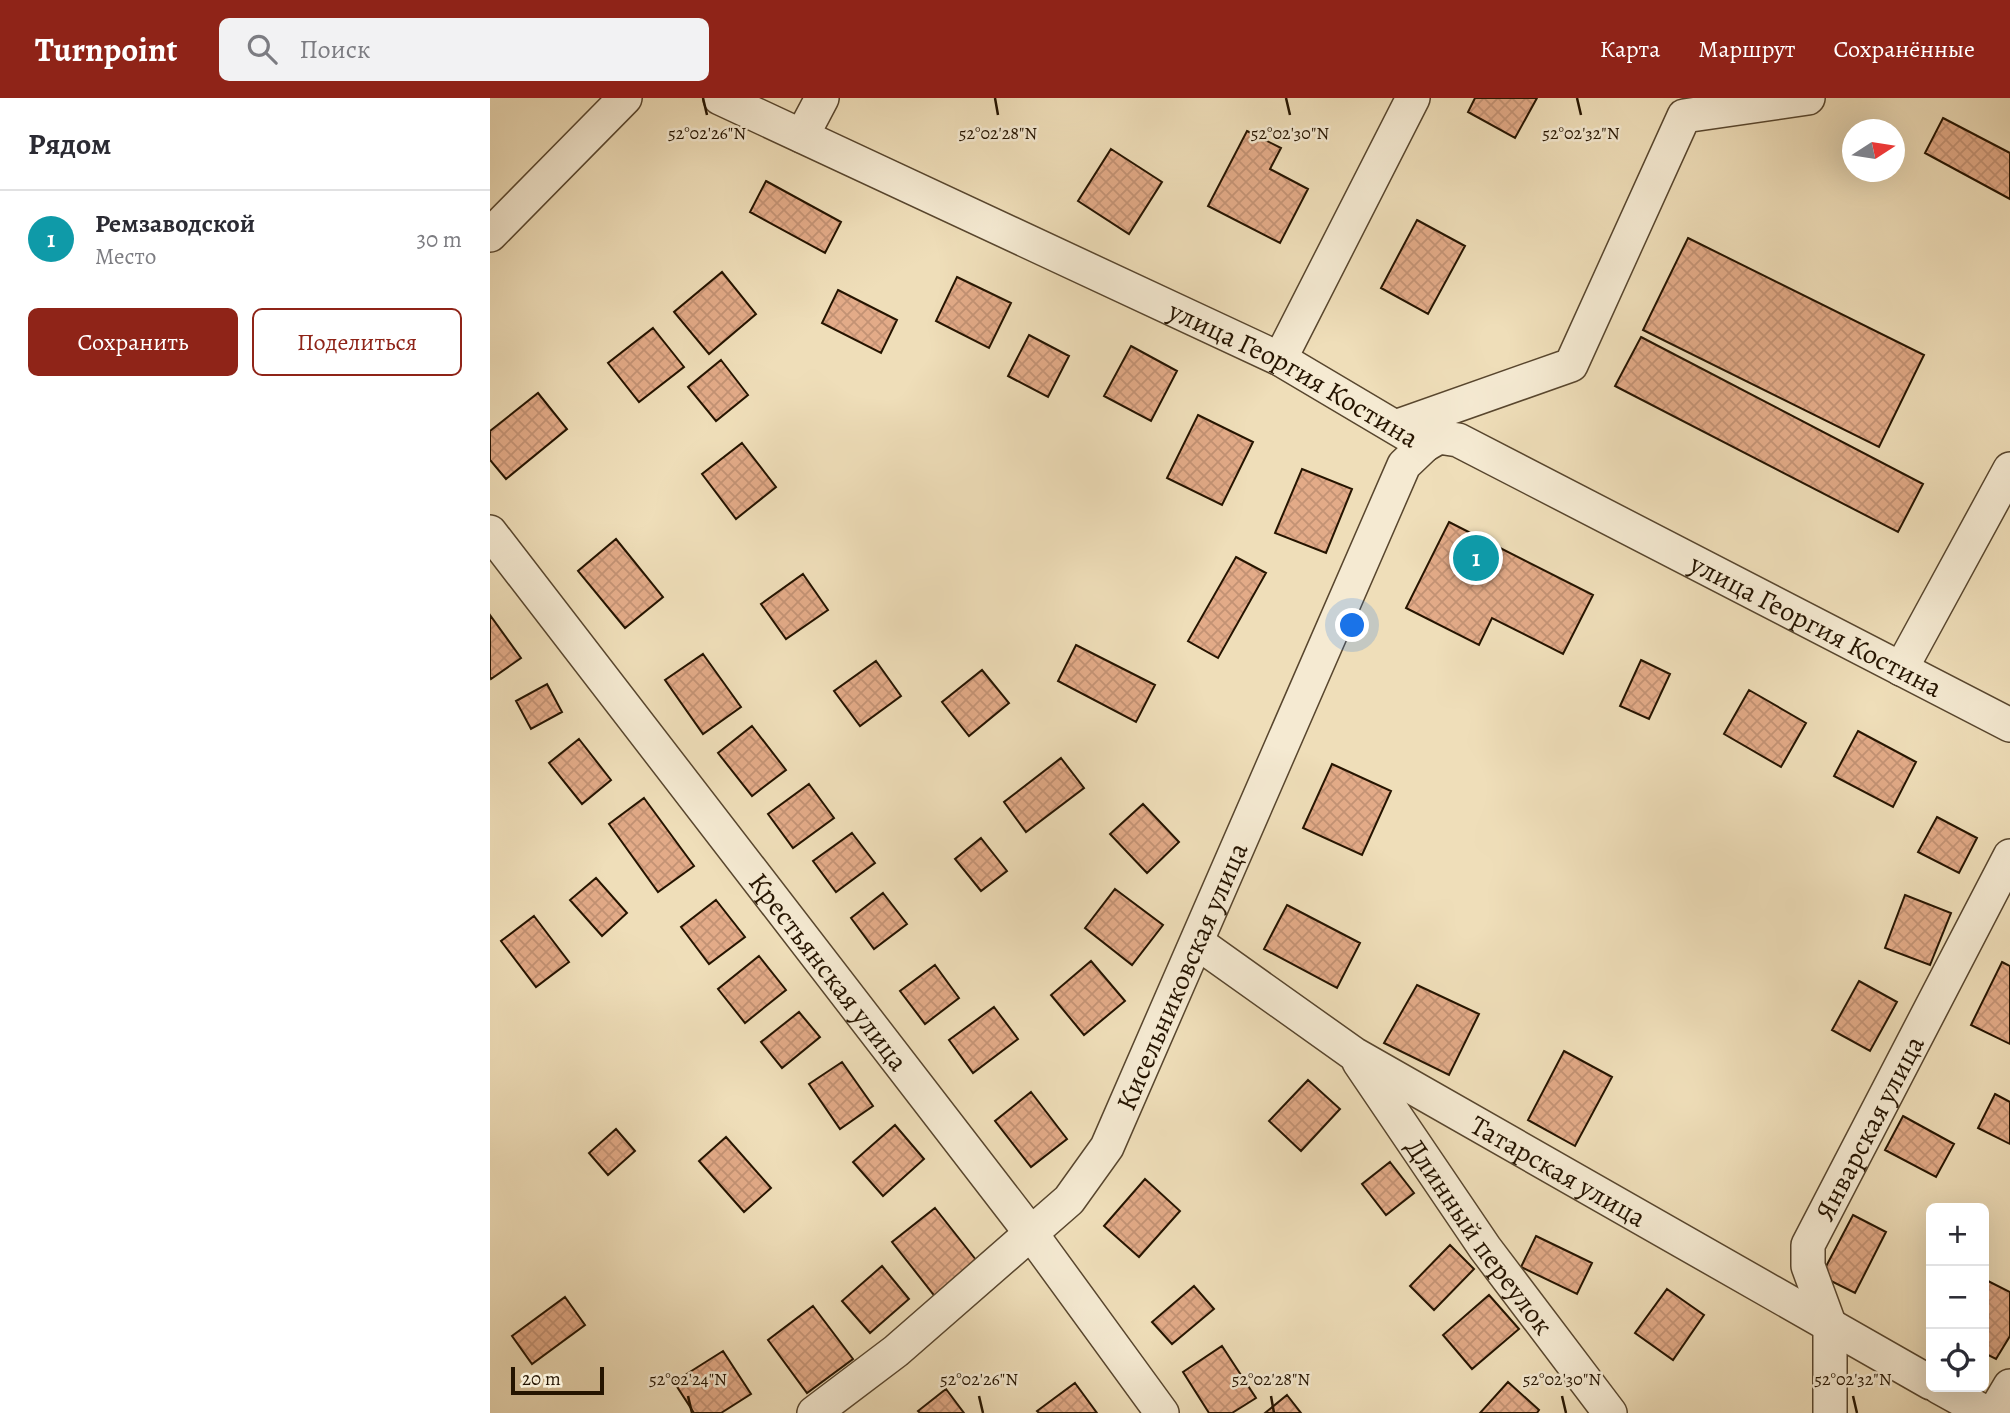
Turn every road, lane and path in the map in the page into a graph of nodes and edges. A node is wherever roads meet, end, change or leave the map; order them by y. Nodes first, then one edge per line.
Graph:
1 (625, 98) edge
2 (720, 98) edge
3 (822, 98) edge
4 (1413, 98) edge
5 (1808, 98) edge
6 (802, 136) junction
7 (490, 235) edge
8 (1280, 359) junction
9 (1398, 426) junction
10 (1425, 444) junction
11 (2010, 469) edge
12 (490, 532) edge
13 (1901, 669) junction
14 (2010, 725) edge
15 (2010, 856) edge
16 (1198, 943) junction
17 (1353, 1054) junction
18 (1030, 1232) junction
19 (1830, 1326) junction
20 (1926, 1380) edge
21 (2010, 1386) edge
22 (1948, 1392) edge
23 (814, 1413) edge
24 (1162, 1413) edge
25 (1610, 1413) edge
26 (1829, 1413) edge
27 (1986, 1413) edge
28 (1994, 1413) edge

1 - 7 street
2 - 6 street, улица Георгия Костина
3 - 6 street
4 - 8 street
5 - 9 street
6 - 8 street, улица Георгия Костина
8 - 9 street, улица Георгия Костина
9 - 10 street, улица Георгия Костина
10 - 13 street, улица Георгия Костина
10 - 16 street, Кисельниковская улица
11 - 13 street
12 - 18 street, Крестьянская улица
13 - 14 street, улица Георгия Костина
15 - 19 street, Январская улица
16 - 17 street, Татарская улица
16 - 18 street, Кисельниковская улица
17 - 19 street, Татарская улица
17 - 25 street, Длинный переулок
18 - 23 street, Кисельниковская улица
18 - 24 street, Крестьянская улица
19 - 20 street, Татарская улица
19 - 26 street, Январская улица
21 - 28 street
22 - 27 street

